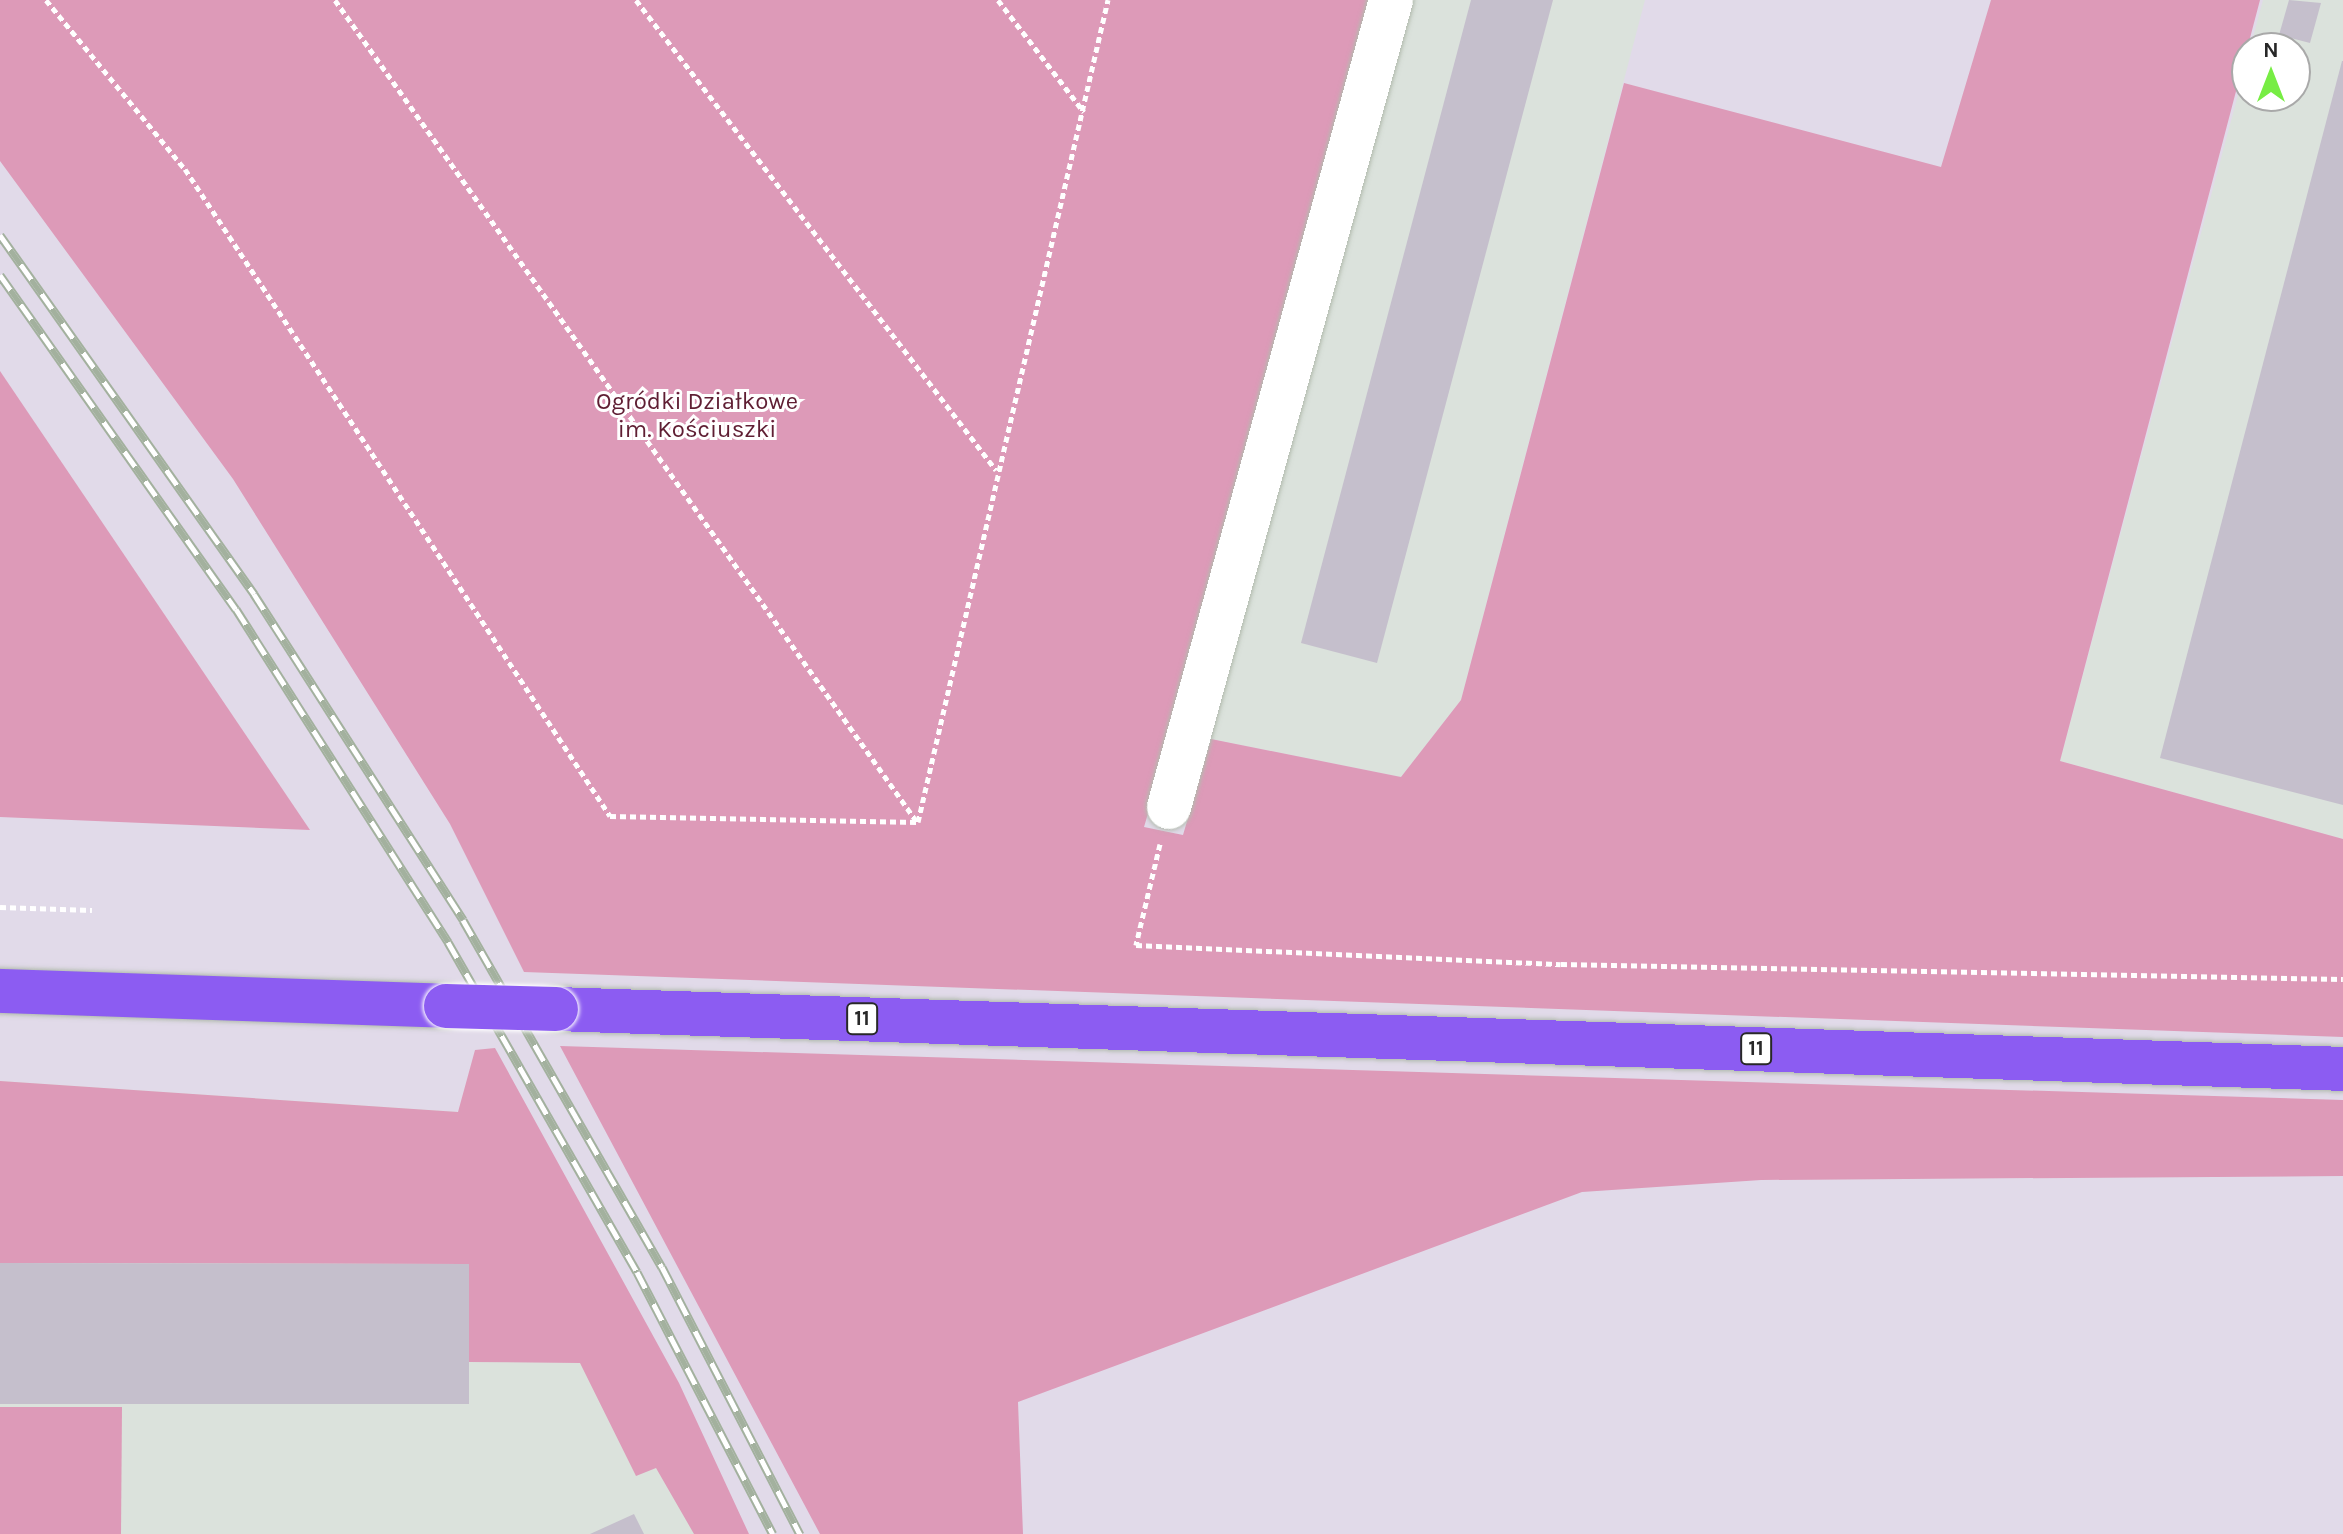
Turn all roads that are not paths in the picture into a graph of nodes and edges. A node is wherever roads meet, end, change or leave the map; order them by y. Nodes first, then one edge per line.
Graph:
1 (1391, 0) edge
2 (1169, 807) road end
3 (0, 991) edge
4 (2343, 1069) edge

1 - 2 lane
3 - 4 highway, 11, bridge

